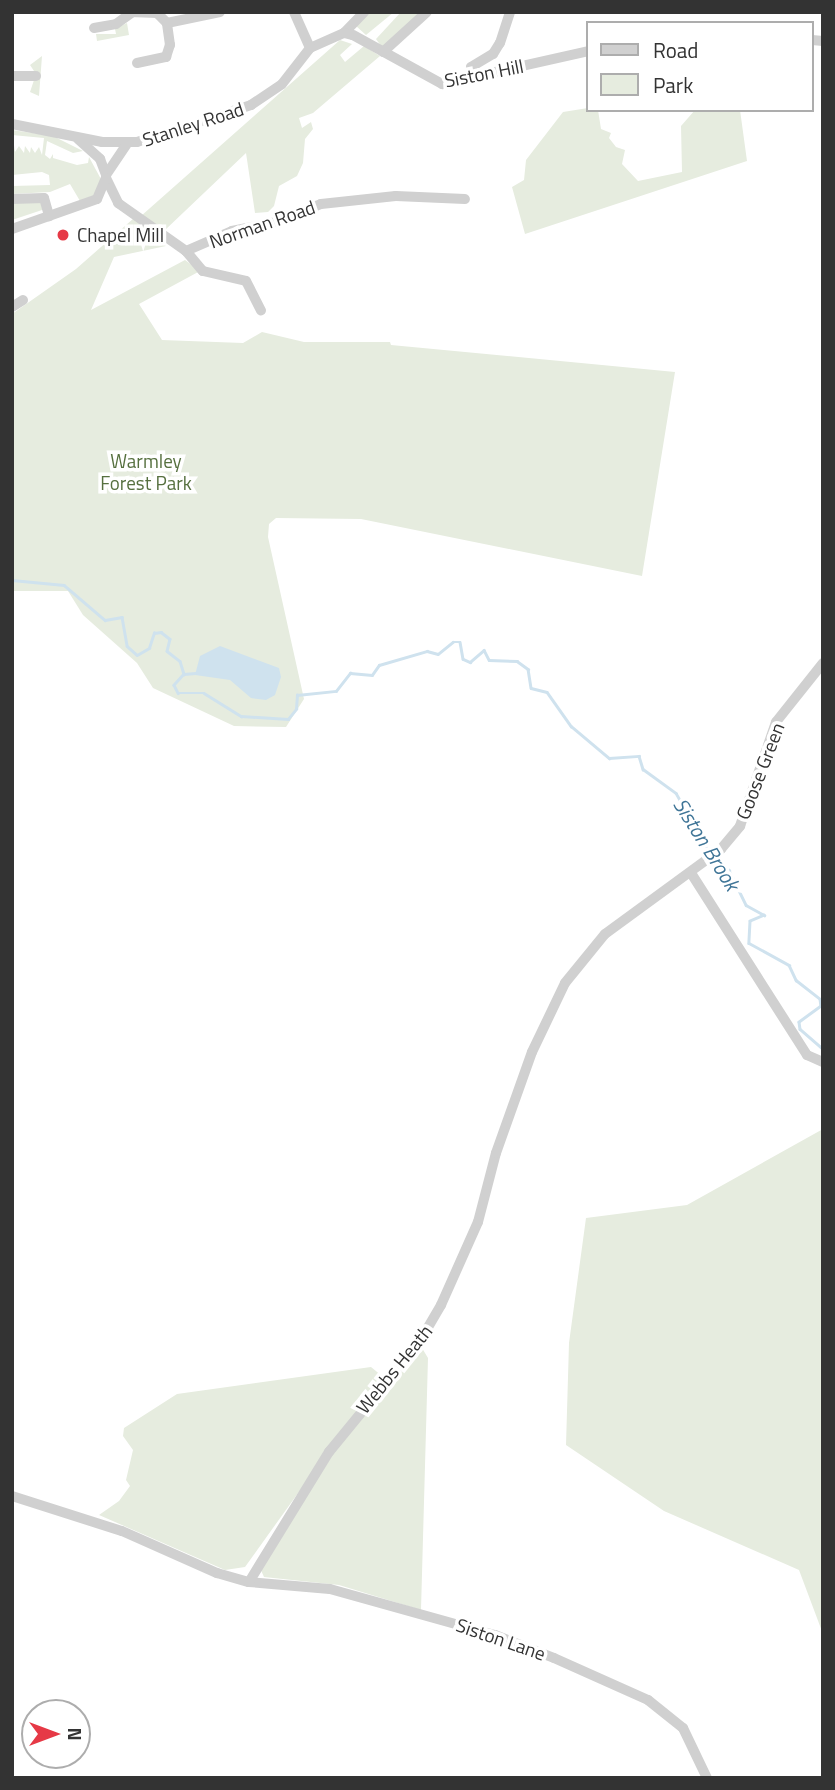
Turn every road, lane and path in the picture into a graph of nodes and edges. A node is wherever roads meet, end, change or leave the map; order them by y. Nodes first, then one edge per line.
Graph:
1 (220, 12) edge
2 (294, 12) edge
3 (364, 12) edge
4 (427, 12) edge
5 (510, 12) edge
6 (130, 13) edge
7 (167, 23) junction
8 (94, 29) dead end
9 (344, 33) junction
10 (310, 48) junction
11 (586, 51) edge
12 (383, 52) junction
13 (137, 63) dead end
14 (12, 76) edge
15 (36, 76) dead end
16 (469, 80) junction
17 (12, 124) edge
18 (78, 139) junction
19 (127, 144) junction
20 (106, 176) junction
21 (12, 199) edge
22 (97, 199) junction
23 (465, 199) dead end
24 (118, 203) junction
25 (49, 216) junction
26 (12, 229) edge
27 (188, 253) junction
28 (23, 300) dead end
29 (12, 307) edge
30 (261, 310) dead end
31 (823, 663) edge
32 (691, 873) junction
33 (823, 1062) edge
34 (12, 1496) edge
35 (249, 1582) junction
36 (707, 1778) edge

1 - 7 street
2 - 10 street
3 - 9 street
4 - 12 street
5 - 16 street
6 - 7 street
6 - 8 street
7 - 13 street
9 - 10 street
9 - 12 street, Siston Hill
10 - 19 street, Stanley Road
11 - 16 street, Siston Hill
12 - 16 street, Siston Hill
14 - 15 street
17 - 18 street, Stanley Road
18 - 19 street, Stanley Road
18 - 20 street, Norman Road
19 - 20 street
20 - 22 street
20 - 24 street, Norman Road
21 - 25 street
22 - 24 street, Norman Road
22 - 25 street
23 - 27 street, Norman Road
24 - 27 street, Norman Road
25 - 26 street
27 - 30 street, Norman Road
28 - 29 street
31 - 32 street, Goose Green
32 - 33 street
32 - 35 street, Webbs Heath
34 - 35 street
35 - 36 street, Siston Lane

